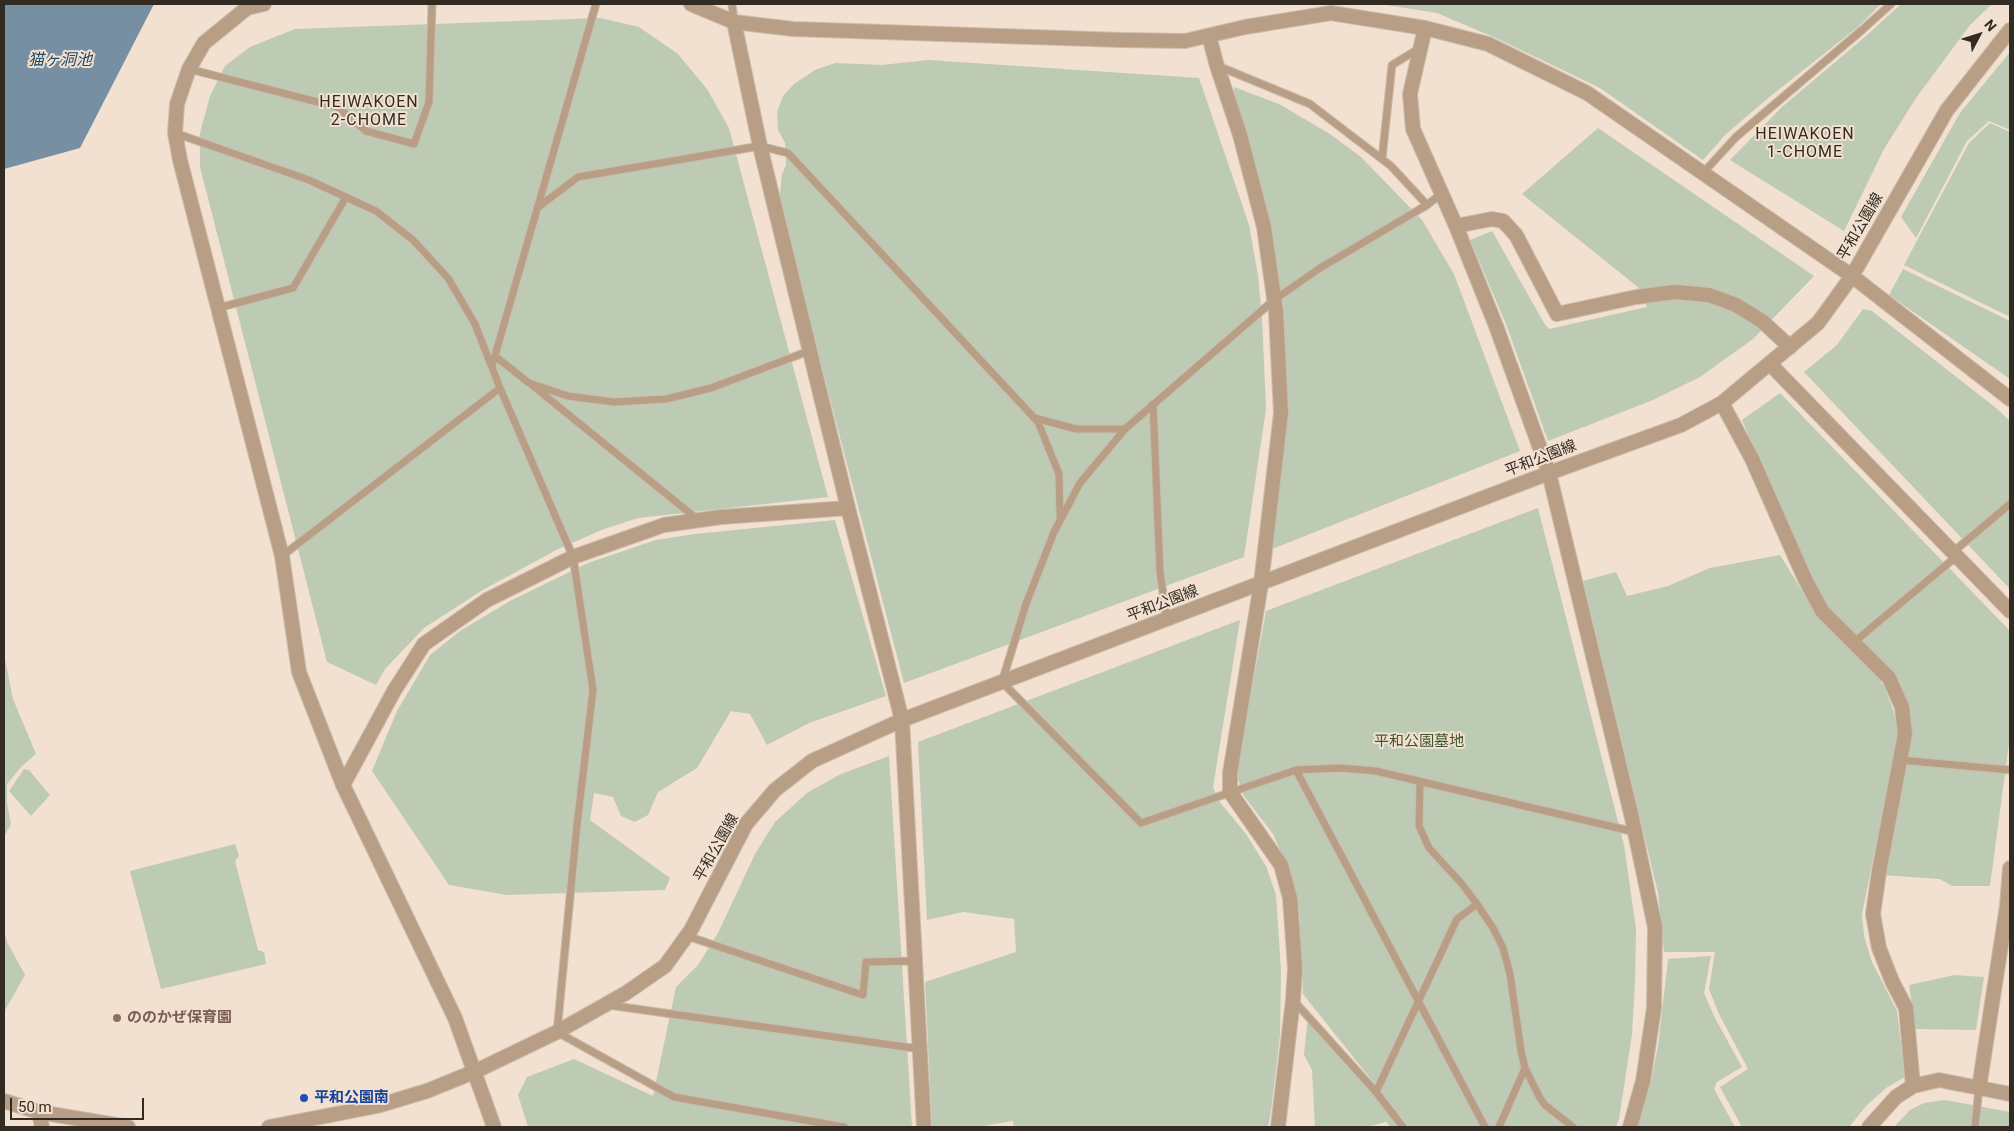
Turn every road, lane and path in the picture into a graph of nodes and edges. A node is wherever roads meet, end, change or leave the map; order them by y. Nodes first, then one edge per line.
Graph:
1 (264, 4) edge
2 (432, 4) edge
3 (596, 4) edge
4 (691, 4) edge
5 (732, 4) edge
6 (1891, 4) edge
7 (734, 22) junction
8 (1425, 28) junction
9 (2010, 30) edge
10 (1210, 36) junction
11 (1421, 48) junction
12 (1218, 66) junction
13 (189, 69) junction
14 (175, 132) junction
15 (760, 146) junction
16 (1382, 159) junction
17 (1703, 173) junction
18 (1441, 194) junction
19 (346, 197) junction
20 (1427, 205) junction
21 (538, 208) junction
22 (1456, 226) junction
23 (1852, 276) junction
24 (1274, 300) junction
25 (218, 308) junction
26 (1790, 347) junction
27 (810, 351) junction
28 (495, 356) junction
29 (1770, 364) junction
30 (492, 367) junction
31 (529, 382) junction
32 (500, 388) junction
33 (2010, 399) edge
34 (1722, 403) junction
35 (1153, 404) junction
36 (1035, 418) junction
37 (1124, 429) junction
38 (1549, 473) junction
39 (2010, 504) edge
40 (848, 508) junction
41 (1060, 520) junction
42 (699, 521) junction
43 (1955, 554) junction
44 (282, 556) junction
45 (573, 557) junction
46 (1261, 584) junction
47 (2010, 611) edge
48 (1167, 620) junction
49 (1853, 643) junction
50 (1002, 682) junction
51 (902, 720) junction
52 (1900, 760) junction
53 (1296, 770) junction
54 (2010, 770) edge
55 (1420, 782) junction
56 (343, 785) junction
57 (1230, 792) junction
58 (1635, 832) junction
59 (2010, 868) edge
60 (1477, 904) junction
61 (2009, 906) edge
62 (687, 936) junction
63 (914, 961) junction
64 (1294, 1000) junction
65 (1418, 1001) junction
66 (605, 1005) junction
67 (557, 1032) junction
68 (920, 1049) junction
69 (1525, 1068) junction
70 (476, 1071) junction
71 (1914, 1086) junction
72 (1979, 1088) junction
73 (1376, 1092) junction
74 (2010, 1094) edge
75 (4, 1101) edge
76 (39, 1112) junction
77 (42, 1127) edge
78 (128, 1127) edge
79 (269, 1127) edge
80 (494, 1127) edge
81 (844, 1127) edge
82 (924, 1127) edge
83 (1278, 1127) edge
84 (1403, 1127) edge
85 (1485, 1127) edge
86 (1499, 1127) edge
87 (1573, 1127) edge
88 (1630, 1127) edge
89 (1869, 1127) edge
90 (1976, 1127) edge

1 - 13 street
2 - 13 lane
3 - 21 lane
4 - 7 street
5 - 7 lane
6 - 17 lane
7 - 10 street
7 - 15 street
8 - 10 street
8 - 11 street
8 - 17 street
9 - 23 street, 平和公園線
10 - 12 street
11 - 16 lane
11 - 18 street
12 - 16 lane
12 - 24 street
13 - 14 street
14 - 19 lane
14 - 25 street
15 - 21 lane
15 - 27 street
15 - 36 lane
16 - 20 lane
17 - 23 street
18 - 20 lane
18 - 22 street
19 - 25 lane
19 - 30 lane
20 - 24 lane
21 - 28 lane
22 - 26 street
22 - 38 street
23 - 26 street, 平和公園線
23 - 33 street
24 - 35 lane
24 - 46 street
25 - 44 street
26 - 29 street, 平和公園線
27 - 31 lane
27 - 40 street
28 - 30 lane
28 - 31 lane
29 - 34 street, 平和公園線
29 - 43 street
30 - 32 lane
31 - 42 lane
32 - 44 lane
32 - 45 lane
34 - 38 street, 平和公園線
34 - 49 street
35 - 37 lane
35 - 48 lane
36 - 37 lane
36 - 41 lane
37 - 41 lane
38 - 46 street, 平和公園線
38 - 58 street
39 - 43 lane
40 - 42 street
40 - 51 street
41 - 50 lane
42 - 45 street
43 - 47 street
43 - 49 lane
44 - 56 street
45 - 56 street
45 - 67 lane
46 - 48 street, 平和公園線
46 - 57 street
48 - 50 street, 平和公園線
49 - 52 street
50 - 51 street, 平和公園線
50 - 57 lane
51 - 62 street, 平和公園線
51 - 63 street
52 - 54 lane
52 - 71 street
53 - 55 lane
53 - 57 lane
53 - 65 lane
55 - 58 lane
55 - 60 lane
56 - 70 street
57 - 64 street
58 - 88 street
59 - 61 street
60 - 65 lane
60 - 69 lane
61 - 72 street
62 - 63 lane
62 - 66 street, 平和公園線
63 - 68 street
64 - 73 lane
64 - 83 street
65 - 73 lane
65 - 85 lane
66 - 67 street, 平和公園線
66 - 68 lane
67 - 70 street, 平和公園線
67 - 81 lane
68 - 82 street
69 - 86 lane
69 - 87 lane
70 - 79 street, 平和公園線
70 - 80 street
71 - 72 street
71 - 89 street
72 - 74 street
72 - 90 lane
73 - 84 lane
75 - 76 street
76 - 77 street
76 - 78 street

